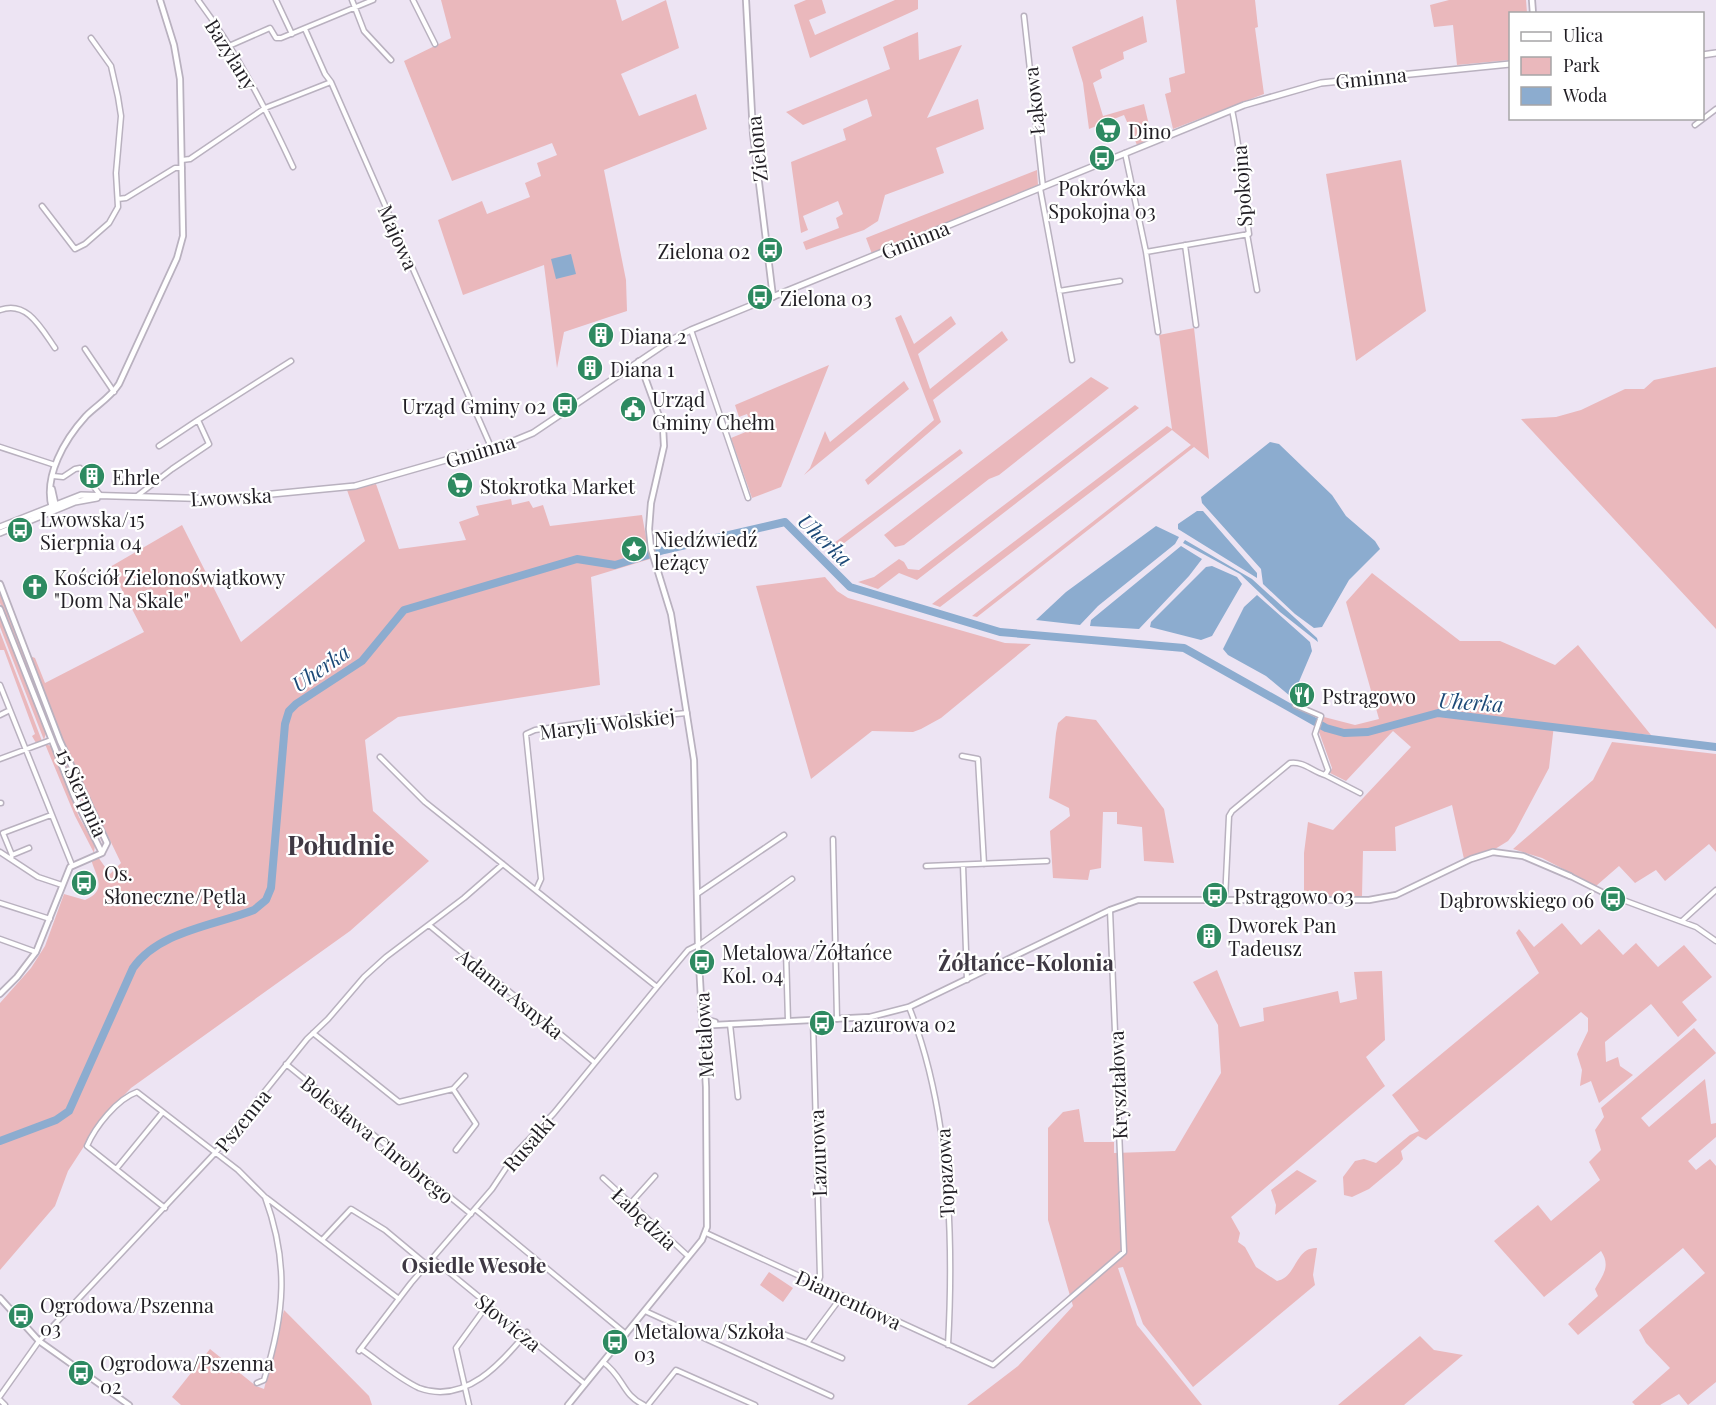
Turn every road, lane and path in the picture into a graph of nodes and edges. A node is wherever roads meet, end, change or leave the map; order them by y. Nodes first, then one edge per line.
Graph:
1 (160, 0) edge
2 (198, 0) edge
3 (276, 0) edge
4 (352, 0) edge
5 (373, 0) edge
6 (413, 0) edge
7 (746, 0) edge
8 (355, 8) junction
9 (1024, 16) dead end
10 (305, 29) junction
11 (292, 34) junction
12 (91, 38) dead end
13 (435, 44) dead end
14 (229, 46) junction
15 (391, 60) dead end
16 (1509, 64) edge
17 (331, 81) junction
18 (265, 108) junction
19 (1716, 109) edge
20 (1232, 110) junction
21 (1704, 118) edge
22 (1702, 120) edge
23 (1695, 125) dead end
24 (1125, 153) junction
25 (182, 160) junction
26 (293, 167) dead end
27 (183, 168) junction
28 (1042, 187) junction
29 (118, 199) junction
30 (42, 206) dead end
31 (1247, 234) junction
32 (1185, 245) junction
33 (1146, 252) junction
34 (1120, 281) dead end
35 (1257, 290) dead end
36 (1059, 291) junction
37 (773, 297) junction
38 (0, 310) edge
39 (1196, 325) dead end
40 (691, 330) junction
41 (1158, 332) dead end
42 (55, 348) dead end
43 (85, 350) dead end
44 (1072, 360) dead end
45 (291, 361) dead end
46 (639, 361) junction
47 (114, 392) junction
48 (198, 420) junction
49 (159, 446) dead end
50 (0, 447) edge
51 (490, 447) junction
52 (55, 465) junction
53 (52, 476) junction
54 (346, 487) joint
55 (52, 489) junction
56 (97, 494) junction
57 (116, 497) junction
58 (134, 498) junction
59 (748, 498) dead end
60 (50, 499) junction
61 (69, 499) junction
62 (85, 499) junction
63 (54, 509) junction
64 (43, 511) junction
65 (0, 527) edge
66 (0, 533) edge
67 (0, 584) edge
68 (0, 609) edge
69 (0, 685) edge
70 (1295, 696) dead end
71 (10, 710) junction
72 (688, 712) junction
73 (0, 715) edge
74 (51, 740) junction
75 (24, 750) junction
76 (962, 756) dead end
77 (380, 757) dead end
78 (0, 759) edge
79 (1325, 775) junction
80 (1360, 793) dead end
81 (51, 815) junction
82 (784, 835) dead end
83 (833, 839) dead end
84 (29, 848) dead end
85 (0, 852) edge
86 (102, 853) junction
87 (11, 857) junction
88 (1047, 861) dead end
89 (503, 864) junction
90 (984, 864) junction
91 (72, 865) junction
92 (963, 865) junction
93 (926, 866) dead end
94 (1570, 876) joint
95 (792, 879) dead end
96 (62, 885) junction
97 (536, 890) junction
98 (1716, 890) edge
99 (697, 894) junction
100 (1225, 900) junction
101 (0, 903) edge
102 (1110, 910) junction
103 (50, 919) junction
104 (1682, 921) junction
105 (429, 925) junction
106 (0, 939) edge
107 (1716, 941) edge
108 (698, 945) junction
109 (786, 951) dead end
110 (36, 952) junction
111 (967, 981) junction
112 (657, 987) junction
113 (0, 994) edge
114 (909, 1007) junction
115 (701, 1011) junction
116 (837, 1019) junction
117 (708, 1020) junction
118 (813, 1020) junction
119 (788, 1021) junction
120 (702, 1023) junction
121 (730, 1023) junction
122 (721, 1024) junction
123 (714, 1025) junction
124 (313, 1033) junction
125 (702, 1036) junction
126 (594, 1062) junction
127 (286, 1064) junction
128 (465, 1076) dead end
129 (453, 1089) junction
130 (738, 1097) dead end
131 (162, 1113) junction
132 (456, 1150) dead end
133 (216, 1152) junction
134 (117, 1168) junction
135 (655, 1176) dead end
136 (603, 1178) dead end
137 (264, 1196) junction
138 (629, 1205) junction
139 (165, 1208) junction
140 (475, 1209) junction
141 (471, 1214) junction
142 (706, 1233) junction
143 (323, 1239) junction
144 (688, 1256) junction
145 (432, 1259) junction
146 (427, 1265) junction
147 (818, 1285) junction
148 (842, 1296) junction
149 (0, 1298) edge
150 (399, 1299) junction
151 (488, 1304) junction
152 (645, 1311) junction
153 (770, 1329) dead end
154 (526, 1333) junction
155 (626, 1334) junction
156 (39, 1341) junction
157 (807, 1343) junction
158 (948, 1345) junction
159 (842, 1358) dead end
160 (603, 1362) junction
161 (993, 1365) joint
162 (257, 1383) dead end
163 (585, 1384) junction
164 (465, 1389) junction
165 (831, 1396) dead end
166 (0, 1398) edge
167 (6, 1405) edge
168 (129, 1405) edge
169 (469, 1405) edge
170 (568, 1405) edge
171 (646, 1405) edge
172 (755, 1405) edge

1 - 25 street
2 - 14 street, Bazylany
3 - 11 street
4 - 8 street
5 - 8 street
6 - 13 street
7 - 37 street, Zielona
8 - 10 street
8 - 15 street
9 - 28 street, Łąkowa
10 - 11 street
10 - 17 street, Majowa
11 - 14 street
12 - 29 street
14 - 18 street, Bazylany
16 - 20 main road, Gminna
17 - 18 street, Bazylany
17 - 51 street, Majowa
18 - 25 street
18 - 26 street, Bazylany
19 - 21 street
20 - 24 main road, Gminna
20 - 31 street, Spokojna
22 - 23 street
24 - 28 main road, Gminna
24 - 33 street
25 - 27 street
27 - 29 street
27 - 47 street
28 - 36 street, Łąkowa
28 - 37 main road, Gminna
29 - 30 street
31 - 32 street, Spokojna
31 - 35 street
32 - 33 street, Spokojna
32 - 39 street
33 - 41 street
34 - 36 street
36 - 44 street, Łąkowa
37 - 40 main road, Gminna
38 - 42 street
40 - 46 main road, Gminna
40 - 59 street
43 - 47 street
45 - 48 street
46 - 51 main road, Gminna
46 - 72 street, Metalowa
47 - 52 street
48 - 49 street
48 - 58 street
50 - 52 street
51 - 54 main road, Gminna
52 - 53 street
53 - 55 street
53 - 56 street
54 - 58 main road, Lwowska
55 - 60 street
55 - 61 street
55 - 63 street
56 - 57 main road, Lwowska
56 - 61 main road, Lwowska
56 - 62 street, Lwowska
57 - 58 main road, Lwowska
57 - 62 main road, Lwowska
60 - 63 street
60 - 64 street
61 - 63 main road, Lwowska
62 - 63 main road, Lwowska
63 - 64 main road, Lwowska
63 - 66 main road, Lwowska
64 - 65 main road, Lwowska
67 - 86 street, 15 Sierpnia
68 - 74 street, 15 Sierpnia
69 - 71 street
70 - 79 street
71 - 73 street
71 - 75 street
72 - 97 street, Maryli Wolskiej
72 - 99 street, Metalowa
74 - 75 street
74 - 86 street, 15 Sierpnia
75 - 78 street
75 - 81 street
76 - 90 street
77 - 89 street
79 - 80 street
79 - 100 street
81 - 87 street
81 - 91 street
82 - 99 street
83 - 116 street
84 - 87 street
85 - 87 street
86 - 91 street
87 - 96 street
88 - 90 street
89 - 97 street
89 - 105 street, Pszenna
90 - 92 street
91 - 96 street
92 - 93 street
92 - 111 street
94 - 100 street
94 - 104 street
95 - 108 street
96 - 103 street
97 - 112 street
98 - 104 street
99 - 108 street, Metalowa
100 - 102 street
101 - 103 street
102 - 111 street
102 - 161 street, Kryształowa
103 - 110 street
104 - 107 street
105 - 124 street, Pszenna
105 - 126 street, Adama Asnyka
106 - 110 street
108 - 112 street
108 - 115 street, Metalowa
109 - 119 street
110 - 113 street
111 - 114 street
112 - 126 street, Rusałki
114 - 116 street
114 - 158 street, Topazowa
115 - 117 street
115 - 120 street, Metalowa
116 - 118 street
117 - 120 street
117 - 122 street
118 - 119 street
118 - 147 street, Lazurowa
119 - 121 street
120 - 123 street
120 - 125 street, Metalowa
121 - 122 street
121 - 130 street
122 - 123 street
123 - 125 street
124 - 127 street, Pszenna
124 - 129 street
125 - 142 street, Metalowa
126 - 140 street, Rusałki
127 - 133 street, Pszenna
127 - 141 street, Bolesława Chrobrego
128 - 129 street
129 - 132 street
131 - 133 street
131 - 134 street
131 - 134 street
133 - 137 street
133 - 139 street, Pszenna
134 - 139 street
135 - 138 street
136 - 138 street, Łabędzia
137 - 143 street
137 - 162 street
138 - 144 street, Łabędzia
139 - 156 street, Pszenna
140 - 141 street, Rusałki
140 - 155 street
141 - 145 street, Rusałki
142 - 144 street
142 - 147 street, Diamentowa
143 - 146 street
143 - 150 street
144 - 152 street
145 - 146 street, Rusałki
145 - 151 street, Słowicza
146 - 150 street, Rusałki
147 - 148 street, Diamentowa
148 - 157 street
148 - 158 street, Diamentowa
149 - 156 street
150 - 164 street, Rusałki
151 - 154 street, Słowicza
151 - 164 street
152 - 155 street
152 - 165 street
153 - 157 street
154 - 163 street, Słowicza
154 - 164 street
155 - 160 street
156 - 166 street, Pszenna
156 - 168 street
157 - 159 street
158 - 161 street, Diamentowa
160 - 163 street
160 - 171 street
163 - 170 street
164 - 169 street
166 - 167 street
171 - 172 street

